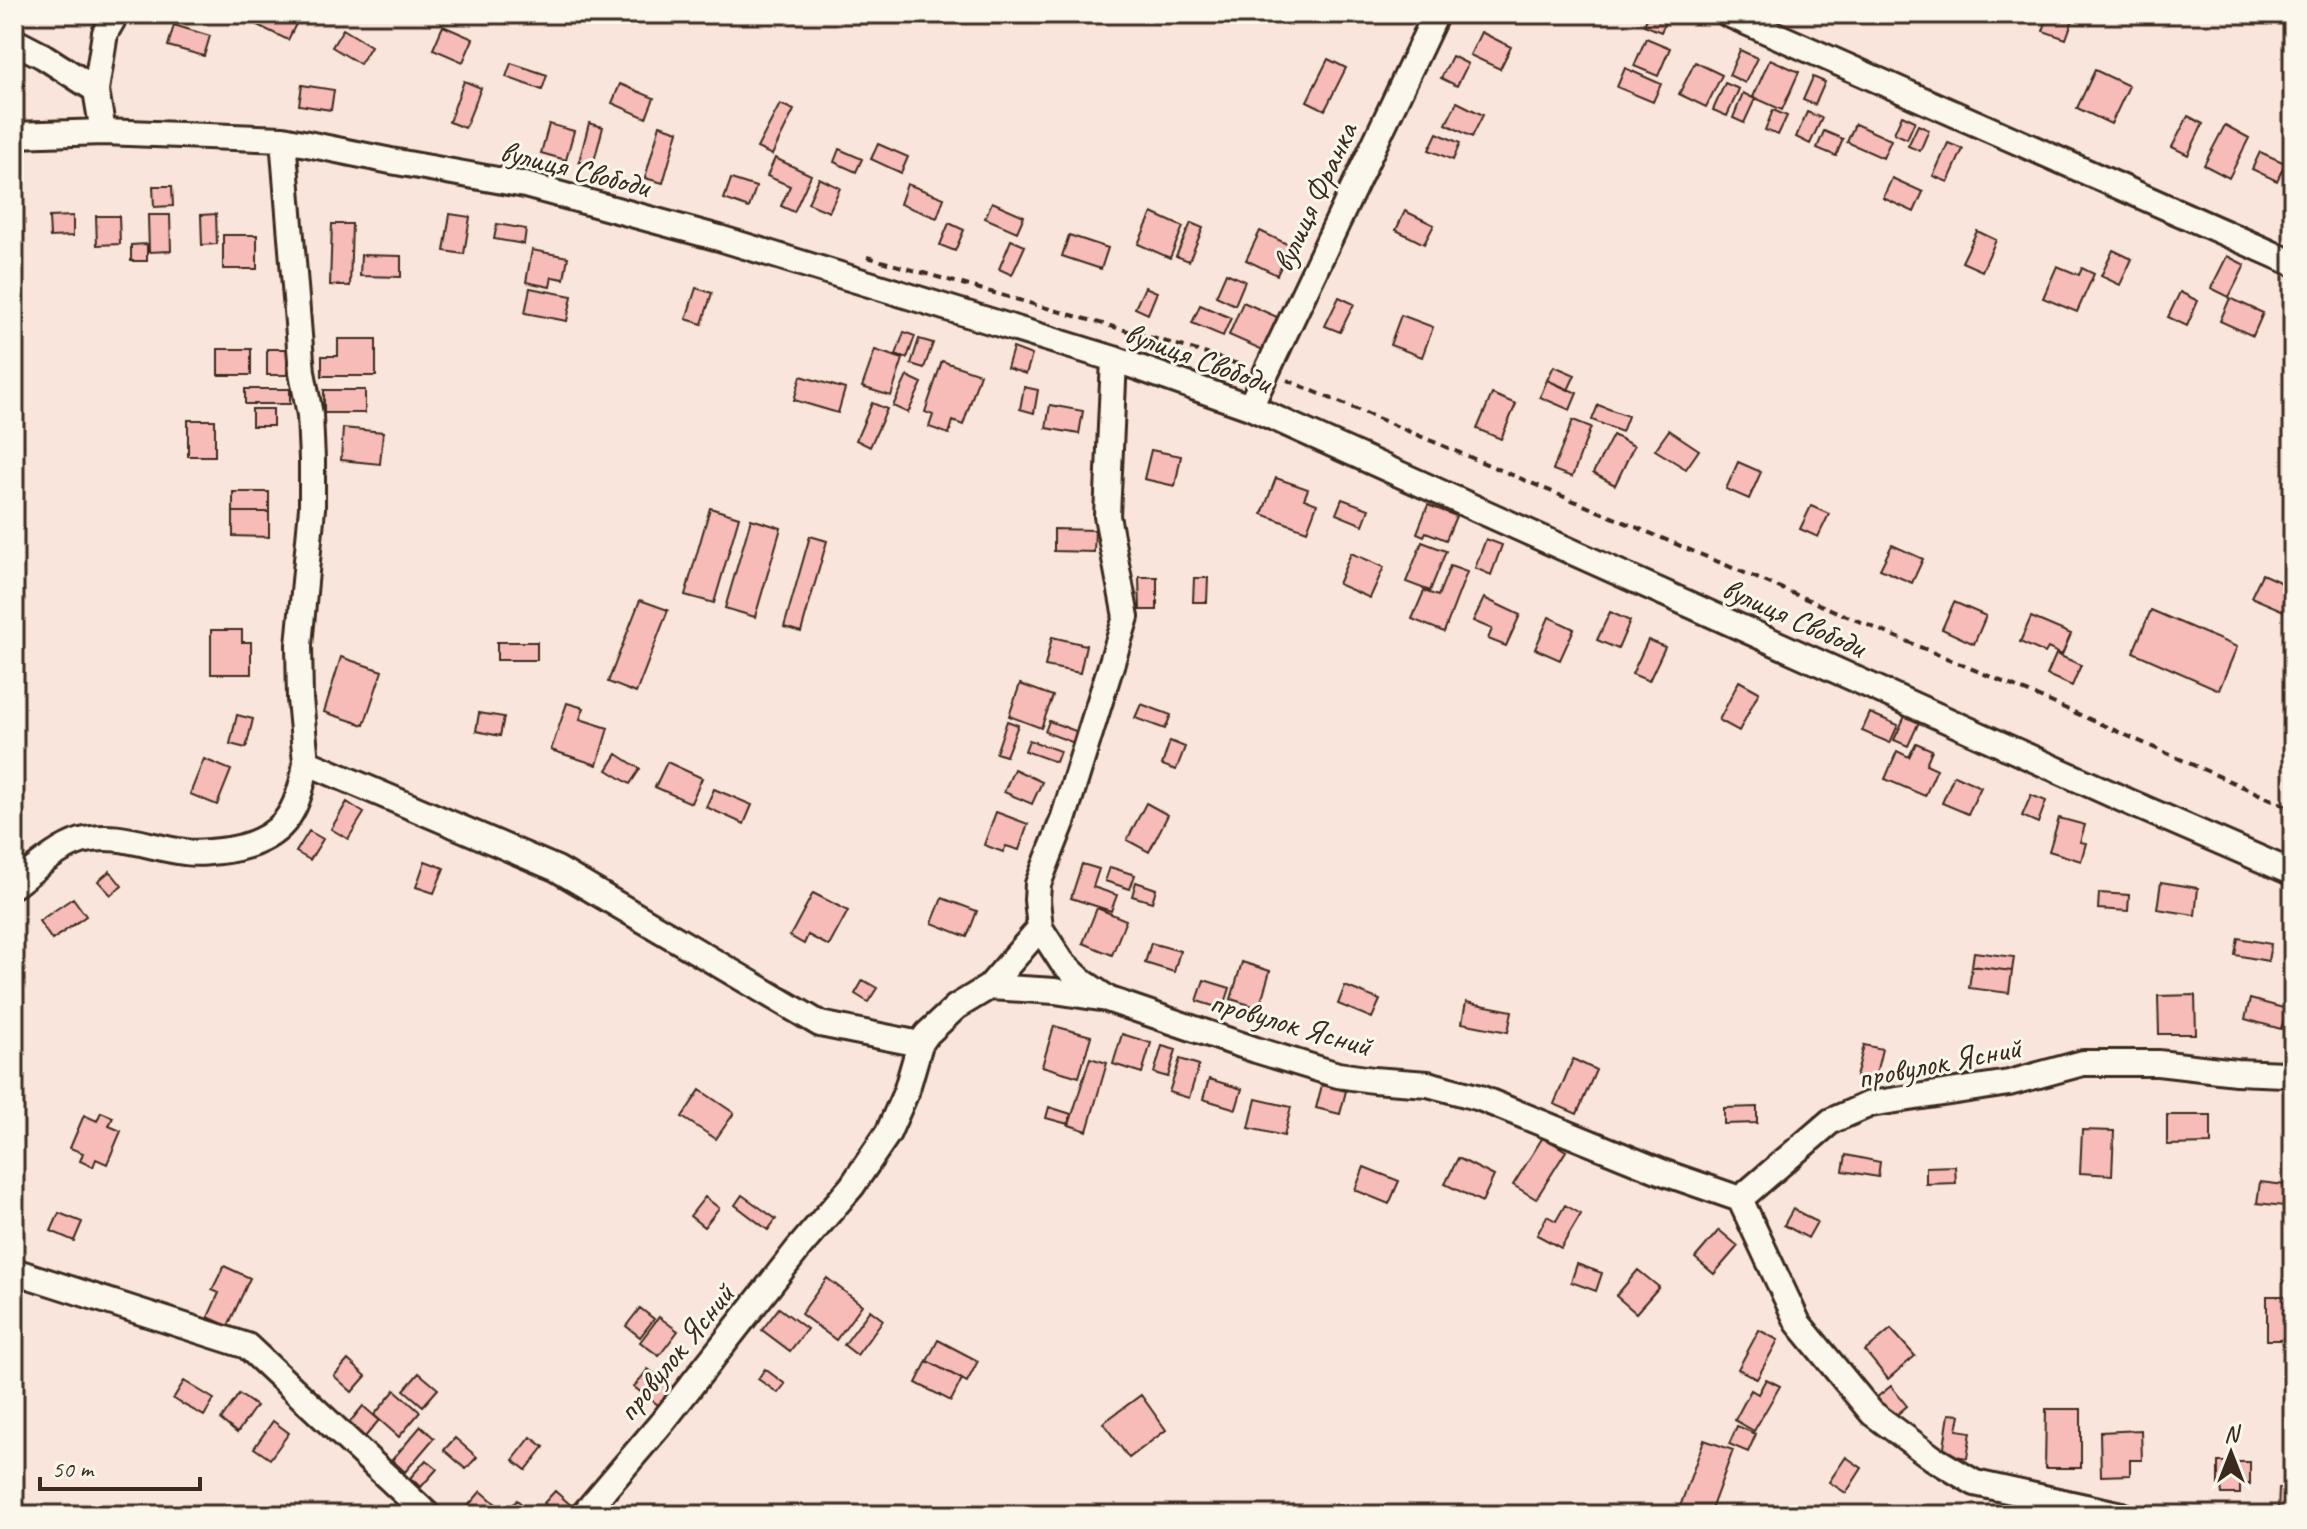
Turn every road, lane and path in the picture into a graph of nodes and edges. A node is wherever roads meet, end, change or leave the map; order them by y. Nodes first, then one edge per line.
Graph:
1 (116, 14) edge
2 (1436, 14) edge
3 (1728, 14) edge
4 (14, 41) edge
5 (96, 90) junction
6 (103, 132) junction
7 (14, 135) edge
8 (283, 139) junction
9 (867, 257) dead end
10 (2293, 263) edge
11 (1114, 359) junction
12 (1266, 373) junction
13 (1250, 407) junction
14 (306, 762) junction
15 (2293, 809) edge
16 (2293, 873) edge
17 (14, 885) edge
18 (1040, 928) junction
19 (989, 987) junction
20 (1107, 999) junction
21 (920, 1044) junction
22 (2293, 1078) edge
23 (1740, 1199) junction
24 (14, 1271) edge
25 (428, 1515) edge
26 (583, 1515) edge
27 (2122, 1515) edge

1 - 5 street
2 - 12 street, вулиця Франка
3 - 10 street
4 - 5 street
5 - 6 street
6 - 7 street, вулиця Свободи
6 - 8 street, вулиця Свободи
8 - 11 street, вулиця Свободи
8 - 14 street
9 - 12 path
11 - 13 street, вулиця Свободи
11 - 18 street
12 - 13 street, вулиця Франка
12 - 15 path
13 - 16 street, вулиця Свободи
14 - 17 street
14 - 21 street
18 - 19 street
18 - 20 street
19 - 20 street, провулок Ясний
19 - 21 street, провулок Ясний
20 - 23 street, провулок Ясний
21 - 26 street, провулок Ясний
22 - 23 street, провулок Ясний
23 - 27 street
24 - 25 street

